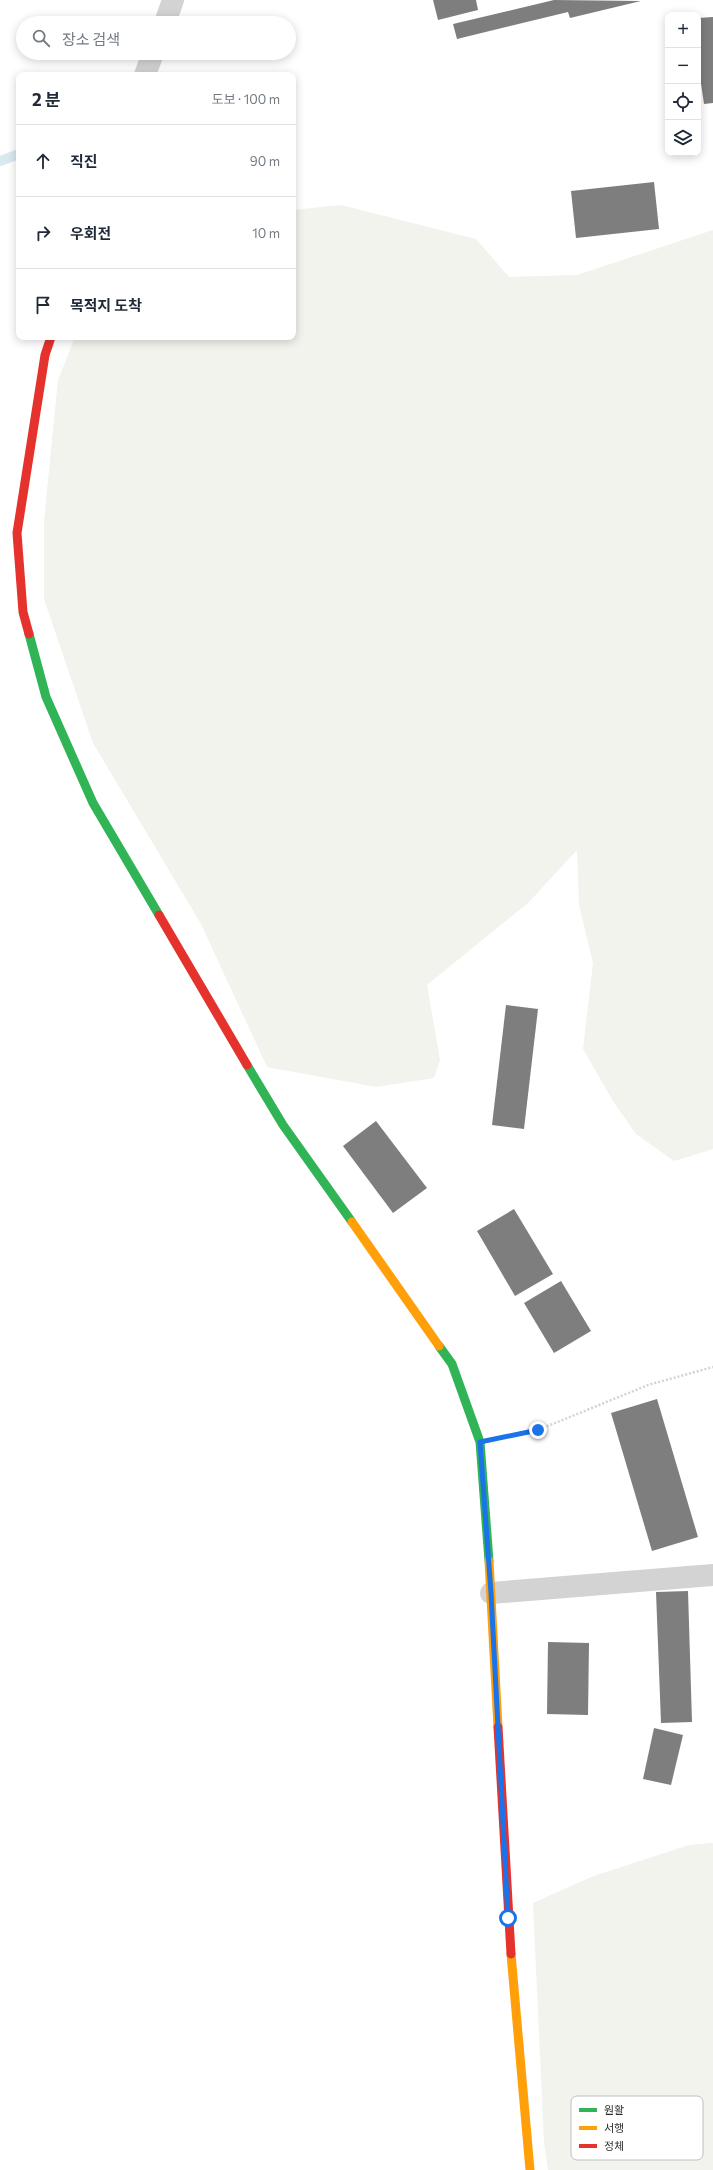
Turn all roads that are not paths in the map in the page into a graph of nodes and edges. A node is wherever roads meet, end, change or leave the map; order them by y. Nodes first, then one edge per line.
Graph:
1 (173, 0) edge
2 (167, 16) edge
3 (150, 60) edge
4 (146, 72) edge
5 (49, 340) edge
6 (713, 1575) edge
7 (491, 1593) junction
8 (530, 2170) edge

1 - 2 street
3 - 4 street
5 - 7 street
6 - 7 street
7 - 8 street

